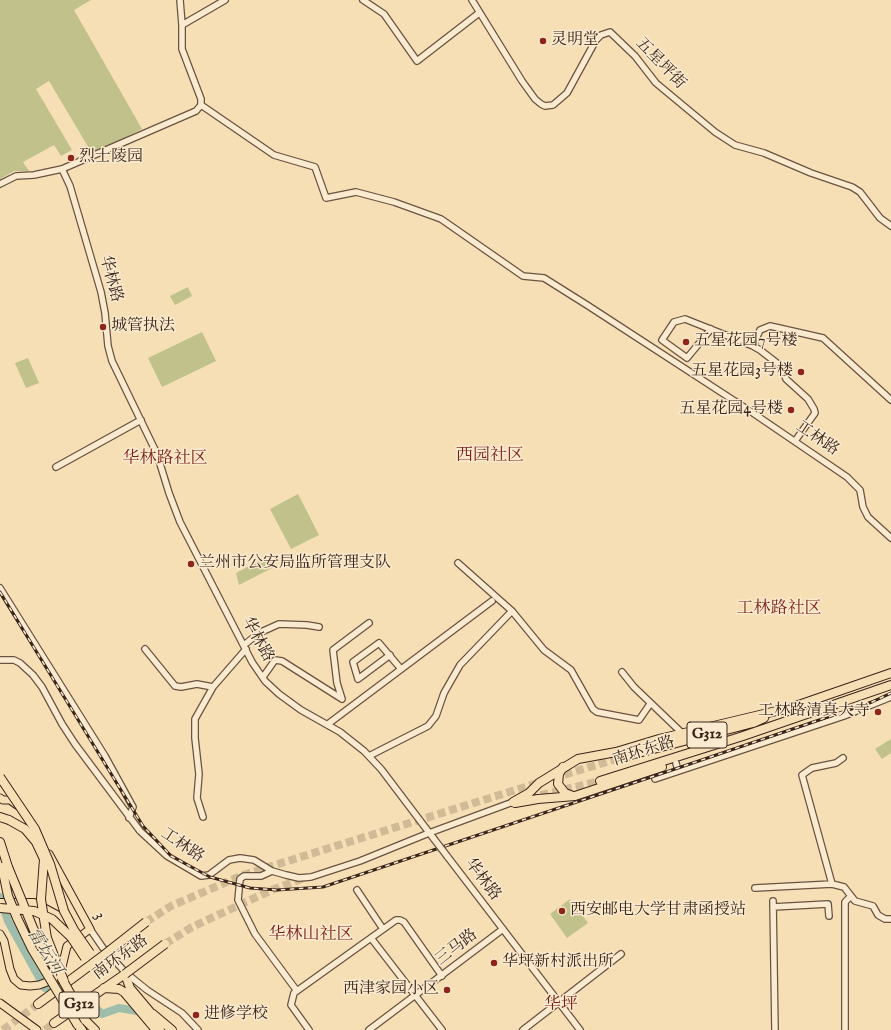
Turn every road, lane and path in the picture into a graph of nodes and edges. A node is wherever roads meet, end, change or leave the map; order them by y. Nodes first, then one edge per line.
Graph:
1 (180, 0) edge
2 (225, 0) edge
3 (363, 0) edge
4 (472, 0) edge
5 (479, 13) junction
6 (182, 25) junction
7 (201, 105) junction
8 (62, 169) junction
9 (0, 184) edge
10 (891, 226) edge
11 (711, 329) junction
12 (753, 346) junction
13 (891, 400) edge
14 (141, 420) junction
15 (795, 441) junction
16 (56, 467) dead end
17 (891, 538) edge
18 (458, 563) dead end
19 (0, 588) edge
20 (492, 601) dead end
21 (512, 611) junction
22 (369, 623) dead end
23 (319, 627) dead end
24 (245, 647) junction
25 (144, 649) dead end
26 (390, 656) junction
27 (0, 660) edge
28 (401, 669) junction
29 (622, 672) dead end
30 (891, 673) edge
31 (263, 677) junction
32 (891, 685) edge
33 (213, 687) junction
34 (891, 697) edge
35 (650, 704) junction
36 (789, 708) junction
37 (328, 724) junction
38 (683, 734) junction
39 (742, 736) junction
40 (369, 756) junction
41 (623, 757) tunnel mouth
42 (843, 758) dead end
43 (676, 763) junction
44 (565, 766) junction
45 (678, 772) junction
46 (0, 777) edge
47 (655, 779) dead end
48 (600, 781) tunnel mouth
49 (575, 796) junction
50 (0, 798) edge
51 (513, 802) junction
52 (203, 816) dead end
53 (0, 817) edge
54 (129, 818) junction
55 (429, 833) junction
56 (0, 842) edge
57 (0, 861) edge
58 (272, 871) junction
59 (0, 876) edge
60 (832, 884) junction
61 (755, 888) dead end
62 (357, 890) dead end
63 (8, 896) junction
64 (851, 896) junction
65 (0, 903) edge
66 (0, 908) edge
67 (829, 916) dead end
68 (891, 919) edge
69 (146, 922) tunnel mouth
70 (90, 929) junction
71 (383, 929) junction
72 (503, 929) junction
73 (74, 930) junction
74 (0, 934) edge
75 (371, 938) junction
76 (165, 944) tunnel mouth
77 (622, 954) dead end
78 (87, 955) junction
79 (102, 956) junction
80 (86, 968) junction
81 (125, 974) junction
82 (442, 976) junction
83 (64, 981) junction
84 (104, 988) junction
85 (127, 990) junction
86 (297, 991) junction
87 (416, 995) junction
88 (558, 1002) junction
89 (0, 1003) edge
90 (38, 1004) tunnel mouth
91 (151, 1013) junction
92 (54, 1023) tunnel mouth
93 (156, 1029) edge
94 (37, 1030) edge
95 (82, 1030) edge
96 (95, 1030) edge
97 (172, 1030) edge
98 (198, 1030) edge
99 (309, 1030) edge
100 (369, 1030) edge
101 (442, 1030) edge
102 (523, 1030) edge
103 (580, 1030) edge
104 (775, 1030) edge
105 (845, 1030) edge

1 - 6 street
2 - 6 street
3 - 5 street
4 - 5 street, 五星坪街
5 - 10 street, 五星坪街
6 - 7 street
7 - 8 street
7 - 15 street, 工林路
8 - 9 street
8 - 14 street, 华林路
11 - 11 street
11 - 12 street
12 - 13 street
12 - 15 street
14 - 16 street
14 - 24 street, 华林路
15 - 17 street, 工林路
18 - 21 street
19 - 54 street
20 - 28 street
21 - 35 street
21 - 40 street
22 - 31 street
23 - 24 street
24 - 31 street, 华林路
24 - 33 street
25 - 33 street
26 - 26 street
26 - 28 street
27 - 54 street, 工林路
28 - 37 street
29 - 35 street
30 - 36 highway, G312
31 - 37 street, 华林路
32 - 39 highway, G312
33 - 52 street
34 - 45 street
35 - 38 street
36 - 38 highway
36 - 41 highway, 南环东路 / G312
37 - 40 street, 华林路
38 - 44 highway
39 - 43 highway
39 - 48 highway, 南环东路 / G312
40 - 55 street, 华林路
42 - 60 street
43 - 45 street
43 - 49 highway
44 - 49 highway
44 - 51 highway
45 - 47 street
46 - 73 highway, bridge
49 - 51 highway
50 - 70 main road, 3
51 - 55 street, 工林路
53 - 83 highway, bridge
54 - 58 street, 工林路
55 - 58 street, 工林路
55 - 72 street, 华林路, bridge
56 - 83 highway, bridge
57 - 63 highway, bridge
58 - 86 street
59 - 63 highway, bridge
60 - 61 street
60 - 64 street
62 - 71 street
63 - 95 highway, bridge
64 - 68 street
64 - 105 street
65 - 73 highway, bridge
66 - 78 highway, bridge
67 - 104 street
69 - 79 highway, 南环东路 / G312, bridge
70 - 74 main road, bridge
70 - 98 street, 3
71 - 75 street
71 - 82 street
72 - 82 street, 三马路
72 - 88 street, 华林路
73 - 78 highway, bridge
75 - 86 street
75 - 87 street
76 - 81 highway, 南环东路 / G312, bridge
77 - 88 street
78 - 79 highway
78 - 80 highway
79 - 80 highway, 南环东路 / G312
80 - 90 highway, 南环东路 / G312, bridge
81 - 84 highway, 南环东路 / G312
81 - 85 highway
82 - 87 street, 三马路
83 - 96 highway, bridge
84 - 85 highway
84 - 92 highway, 南环东路 / G312, bridge
85 - 91 highway
85 - 93 highway
86 - 99 street
87 - 100 street, 三马路
87 - 101 street
88 - 102 street
88 - 103 street, 华林路
89 - 94 main road
91 - 93 highway
91 - 97 highway

